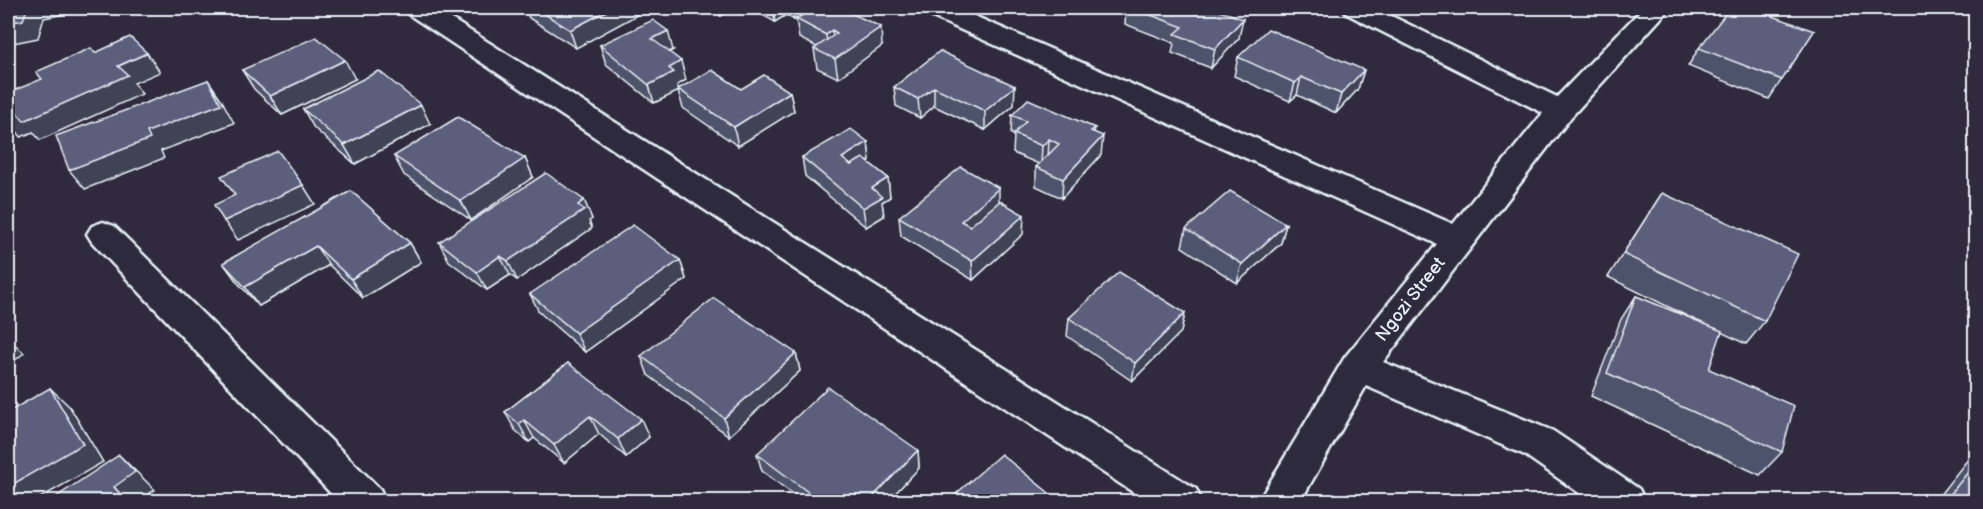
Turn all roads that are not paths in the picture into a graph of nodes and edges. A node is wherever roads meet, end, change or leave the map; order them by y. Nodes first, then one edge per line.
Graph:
1 (417, 8) edge
2 (935, 8) edge
3 (1356, 8) edge
4 (1657, 8) edge
5 (1561, 110) junction
6 (103, 234) dead end
7 (1457, 239) junction
8 (1358, 367) junction
9 (366, 501) edge
10 (1182, 501) edge
11 (1278, 501) edge
12 (1625, 501) edge

1 - 10 street
2 - 7 street
3 - 5 street
4 - 5 street, Ngozi Street
5 - 7 street, Ngozi Street
6 - 9 street
7 - 8 street, Ngozi Street
8 - 11 street, Ngozi Street
8 - 12 street

